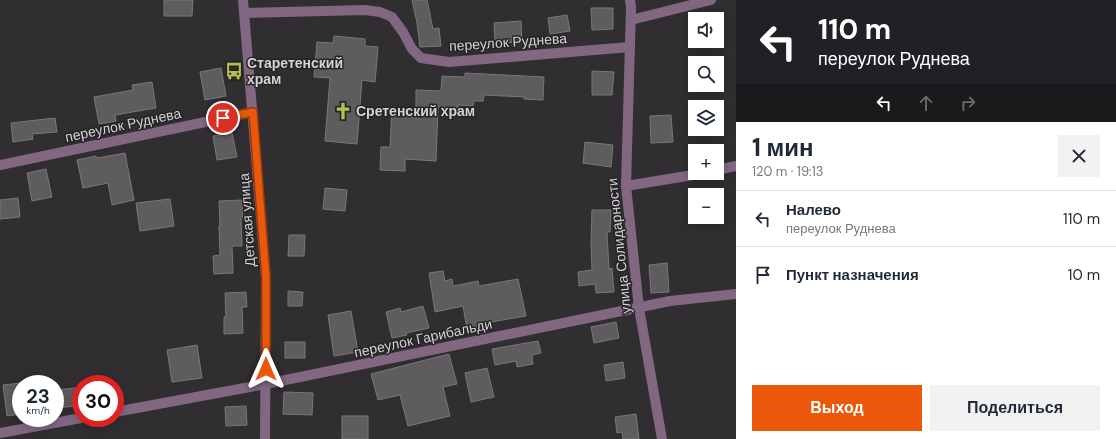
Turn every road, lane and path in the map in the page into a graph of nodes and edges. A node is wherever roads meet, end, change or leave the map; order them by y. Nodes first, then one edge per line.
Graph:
1 (243, 0) edge
2 (630, 0) edge
3 (712, 0) edge
4 (244, 13) junction
5 (631, 20) junction
6 (630, 47) junction
7 (253, 112) junction
8 (0, 165) edge
9 (736, 166) edge
10 (724, 169) edge
11 (688, 176) edge
12 (626, 186) junction
13 (736, 294) edge
14 (639, 308) junction
15 (266, 384) junction
16 (124, 410) edge
17 (72, 420) edge
18 (0, 433) edge
19 (265, 439) edge
20 (662, 439) edge

1 - 4 street, Детская улица
2 - 5 street, улица Солидарности
3 - 5 street
4 - 6 street, переулок Руднева
4 - 7 street, Детская улица
5 - 6 street, улица Солидарности
6 - 12 street, улица Солидарности
7 - 8 street, переулок Руднева
7 - 15 street, Детская улица
9 - 10 street
11 - 12 street
12 - 14 street, улица Солидарности
13 - 14 street, переулок Гарибальди
14 - 15 street, переулок Гарибальди
14 - 20 street, улица Солидарности
15 - 16 street, переулок Гарибальди
15 - 19 street, Детская улица
17 - 18 street

